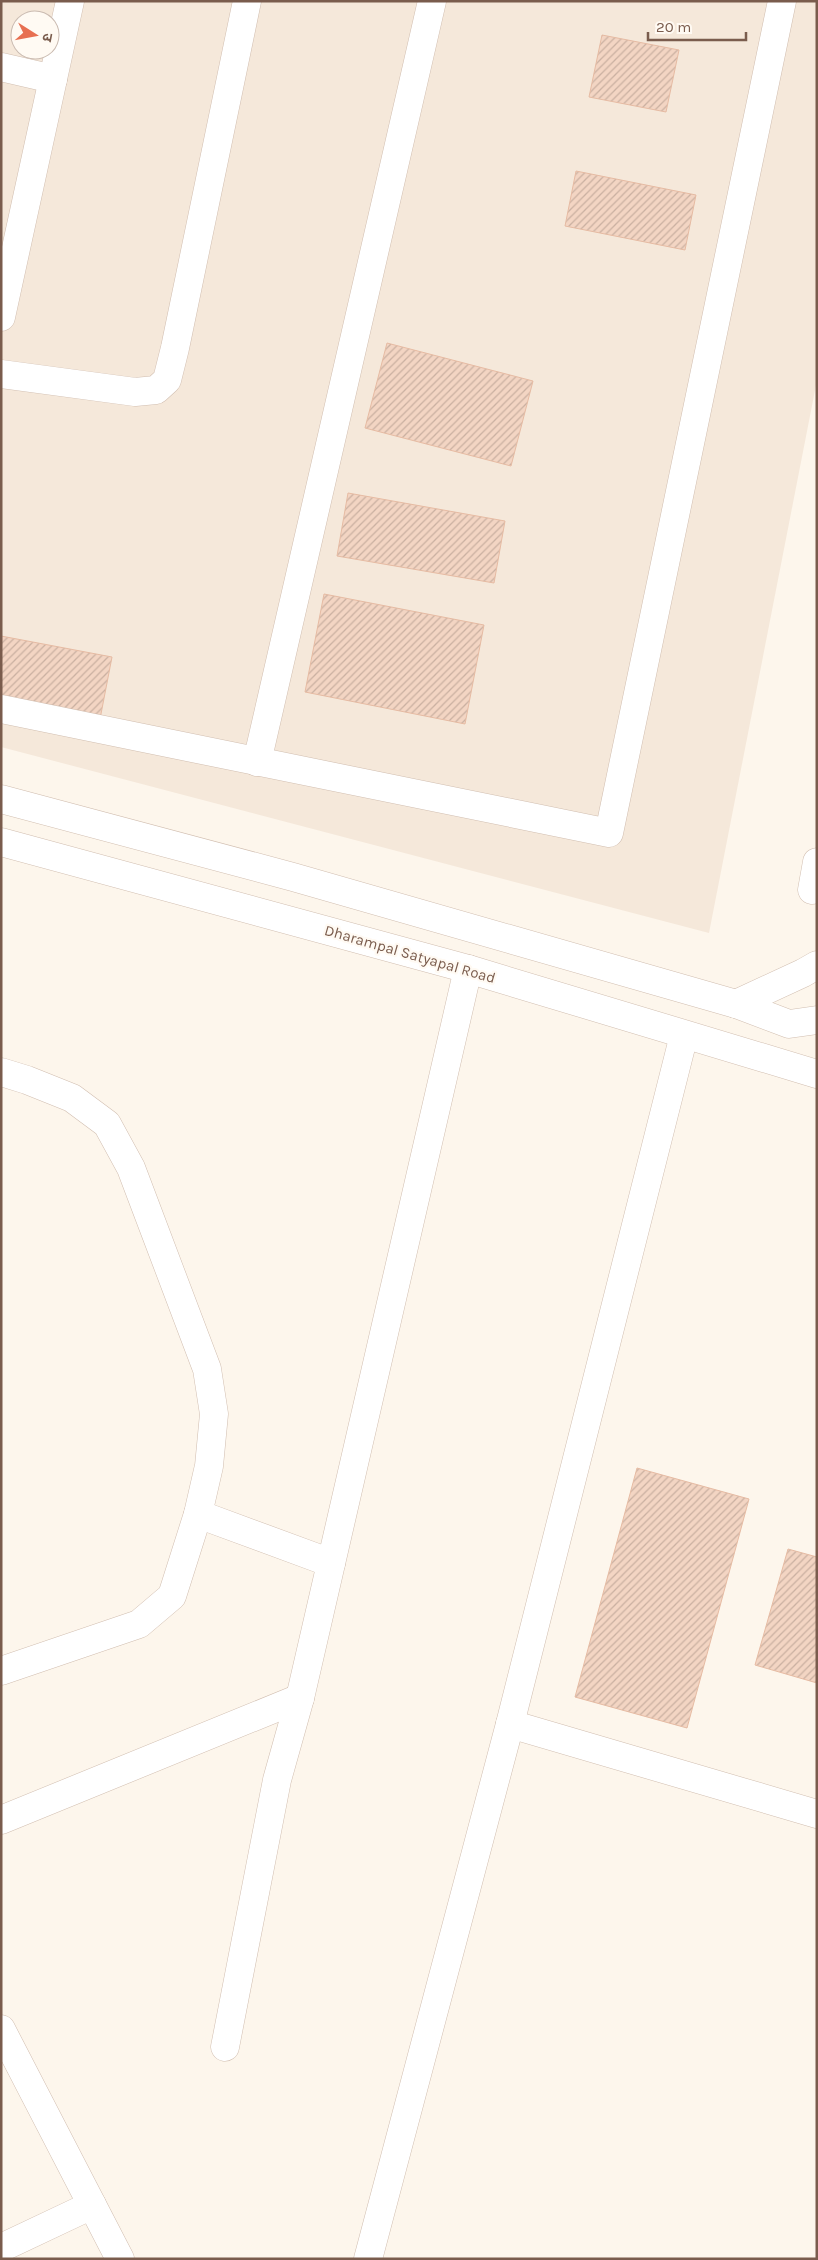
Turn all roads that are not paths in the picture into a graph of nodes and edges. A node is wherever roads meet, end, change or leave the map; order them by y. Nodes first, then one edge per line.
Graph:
1 (70, 1) edge
2 (247, 1) edge
3 (432, 1) edge
4 (782, 1) edge
5 (1, 67) edge
6 (53, 79) junction
7 (1, 317) edge
8 (1, 374) edge
9 (1, 709) edge
10 (257, 762) junction
11 (1, 799) edge
12 (1, 842) edge
13 (817, 862) edge
14 (812, 890) dead end
15 (817, 965) edge
16 (468, 968) junction
17 (736, 1004) junction
18 (817, 1020) edge
19 (684, 1036) junction
20 (1, 1072) edge
21 (817, 1074) edge
22 (198, 1514) junction
23 (331, 1563) junction
24 (1, 1672) edge
25 (300, 1698) junction
26 (510, 1724) junction
27 (817, 1814) edge
28 (1, 1820) edge
29 (1, 2029) edge
30 (225, 2047) dead end
31 (92, 2206) junction
32 (1, 2248) edge
33 (120, 2259) edge
34 (368, 2259) edge

1 - 6 street
2 - 8 street
3 - 10 street
4 - 10 street
5 - 6 street
6 - 7 street
9 - 10 street
11 - 17 street
12 - 16 street, Dharampal Satyapal Road
13 - 14 street
15 - 17 street
16 - 19 street, Dharampal Satyapal Road
16 - 23 street
17 - 18 street
19 - 21 street, Dharampal Satyapal Road
19 - 26 street
20 - 22 street
22 - 23 street
22 - 24 street
23 - 25 street
25 - 28 street
25 - 30 street
26 - 27 street
26 - 34 street
29 - 31 street
31 - 32 street
31 - 33 street

